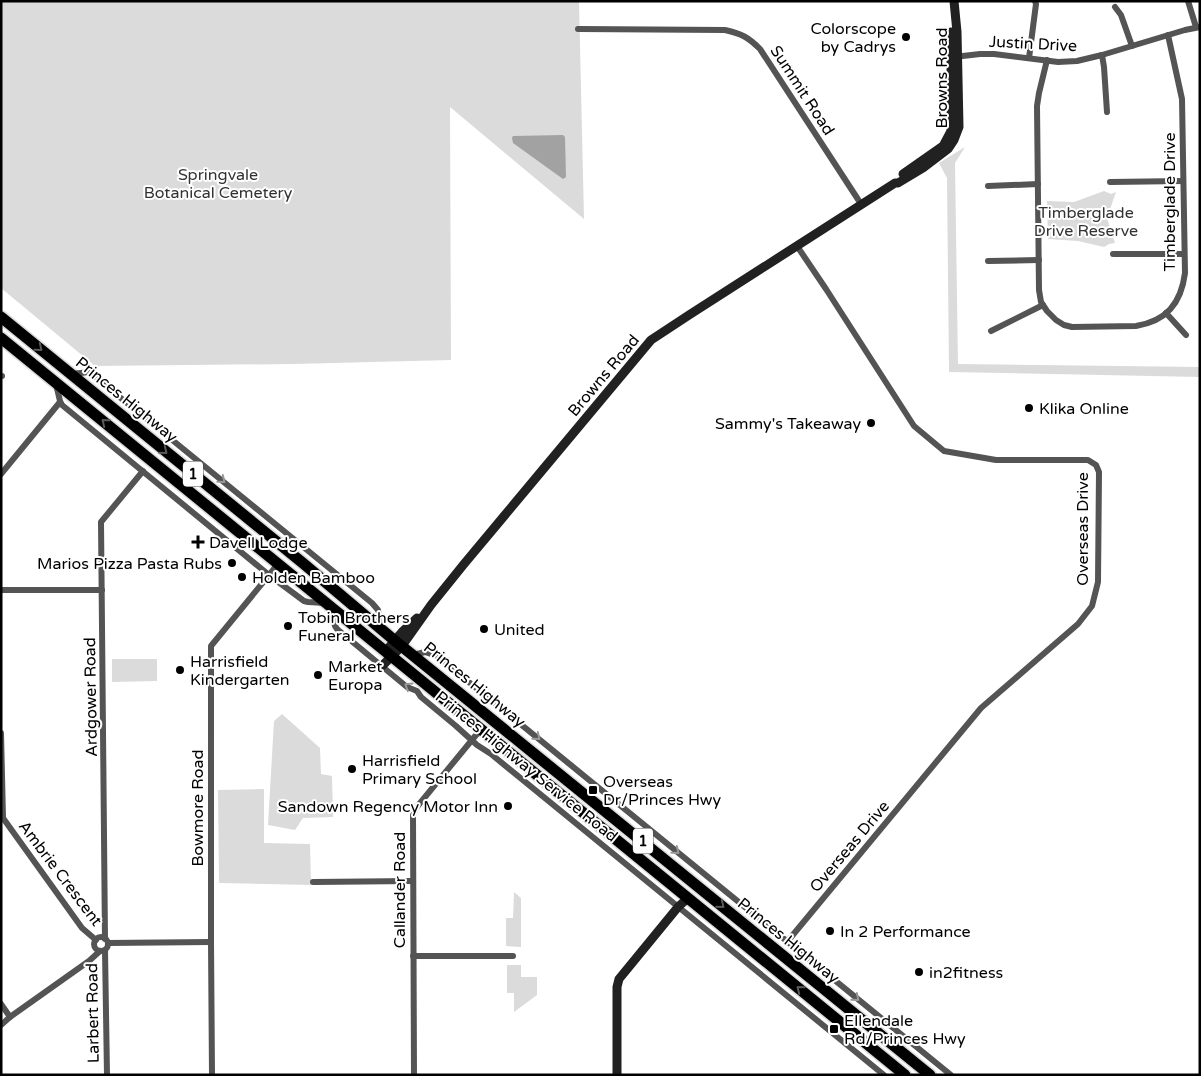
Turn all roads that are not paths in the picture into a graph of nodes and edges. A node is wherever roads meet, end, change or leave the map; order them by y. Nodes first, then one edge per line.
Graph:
1 (1035, 1) edge
2 (1188, 1) edge
3 (954, 2) edge
4 (1115, 7) dead end
5 (1198, 27) edge
6 (578, 29) dead end
7 (1168, 35) junction
8 (1132, 46) junction
9 (954, 54) junction
10 (1102, 55) junction
11 (1029, 58) junction
12 (1047, 60) junction
13 (1107, 112) dead end
14 (1183, 181) junction
15 (1110, 182) dead end
16 (1038, 184) junction
17 (988, 186) dead end
18 (860, 204) junction
19 (797, 246) junction
20 (1113, 254) dead end
21 (1184, 254) junction
22 (1039, 260) junction
23 (988, 261) dead end
24 (1043, 305) junction
25 (1166, 313) junction
26 (1, 317) edge
27 (991, 331) dead end
28 (1186, 335) dead end
29 (1, 338) edge
30 (71, 374) junction
31 (56, 382) junction
32 (60, 402) junction
33 (143, 471) junction
34 (1, 474) edge
35 (288, 552) junction
36 (278, 564) junction
37 (304, 564) junction
38 (269, 575) junction
39 (294, 576) junction
40 (1, 590) edge
41 (102, 590) junction
42 (328, 604) junction
43 (381, 629) junction
44 (398, 643) junction
45 (389, 654) junction
46 (413, 654) junction
47 (382, 666) junction
48 (481, 729) junction
49 (1, 733) edge
50 (472, 740) junction
51 (2, 819) edge
52 (622, 824) junction
53 (413, 881) junction
54 (313, 882) dead end
55 (676, 888) junction
56 (688, 898) junction
57 (678, 906) junction
58 (96, 940) junction
59 (107, 941) junction
60 (211, 942) junction
61 (787, 942) junction
62 (102, 951) junction
63 (413, 956) junction
64 (512, 956) dead end
65 (1, 1004) edge
66 (10, 1017) junction
67 (1, 1025) edge
68 (900, 1051) junction
69 (883, 1056) junction
70 (894, 1065) junction
71 (883, 1074) edge
72 (107, 1075) edge
73 (212, 1075) edge
74 (414, 1075) edge
75 (617, 1075) edge
76 (905, 1075) edge
77 (930, 1075) edge
78 (950, 1075) edge

1 - 11 street
2 - 5 street
3 - 9 street, Browns Road
4 - 8 street
5 - 7 street, Justin Drive
6 - 18 street, Summit Road
7 - 8 street, Justin Drive
7 - 14 street, Timberglade Drive
8 - 10 street, Justin Drive
9 - 11 street, Justin Drive
9 - 18 street, Browns Road
10 - 12 street, Justin Drive
10 - 13 street
11 - 12 street, Justin Drive
12 - 16 street
14 - 15 street
14 - 21 street, Timberglade Drive
16 - 17 street
16 - 22 street
18 - 19 street, Browns Road
19 - 44 street, Browns Road
19 - 61 street, Overseas Drive
20 - 21 street
21 - 25 street, Timberglade Drive
22 - 23 street
22 - 24 street
24 - 25 street, Timberglade Drive
24 - 27 street
25 - 28 street
26 -> 30 highway, Princes Highway / 1
29 - 31 highway, Princes Highway / 1
30 -> 35 highway, Princes Highway / 1
30 -> 43 street
31 - 32 street
36 -> 31 highway, Princes Highway / 1
32 - 33 street
32 - 34 street
33 - 38 street
33 - 41 street, Ardgower Road
35 - 36 highway
35 - 37 highway, Princes Highway / 1
36 - 38 street, Bowmore Road
36 - 39 highway, Princes Highway / 1
37 - 39 highway
37 - 43 highway, Princes Highway / 1
38 - 42 street
38 - 60 street, Bowmore Road
39 - 42 highway, Princes Highway / 1
40 - 41 street
41 - 59 street, Ardgower Road
42 - 45 highway, Princes Highway / 1
42 - 47 street, Princes Highway Service Road
43 - 44 highway, Princes Highway / 1
44 - 45 street, Browns Road
44 - 46 highway, Princes Highway / 1
45 - 47 street, Browns Road
45 - 48 highway, Princes Highway / 1
46 - 52 highway, Princes Highway / 1
46 -> 61 street, Princes Highway Service Road
50 -> 47 street, Princes Highway Service Road
48 - 50 street, Callander Road
48 - 55 highway, Princes Highway / 1
49 - 51 street, Ambrie Crescent
50 - 53 street, Callander Road
50 - 57 street, Princes Highway Service Road
51 - 58 street, Ambrie Crescent
52 - 56 highway
52 -> 68 highway, Princes Highway / 1
53 - 54 street
53 - 63 street, Callander Road
55 - 56 highway, Princes Highway / 1
55 - 57 street
56 - 57 street
69 -> 56 highway, Princes Highway / 1
57 - 71 street, Princes Highway Service Road
57 - 75 street
58 - 59 street
58 - 62 street
59 - 60 street
59 - 62 street
60 - 73 street, Bowmore Road
61 -> 78 street, Princes Highway Service Road
62 - 66 street
62 - 72 street, Larbert Road
63 - 64 street
63 - 74 street, Callander Road
65 - 66 street
66 - 67 street
68 - 70 highway
68 - 77 highway, Princes Highway / 1
69 - 70 highway, Princes Highway / 1
69 - 71 street
70 - 71 street
70 - 76 highway, Princes Highway / 1

